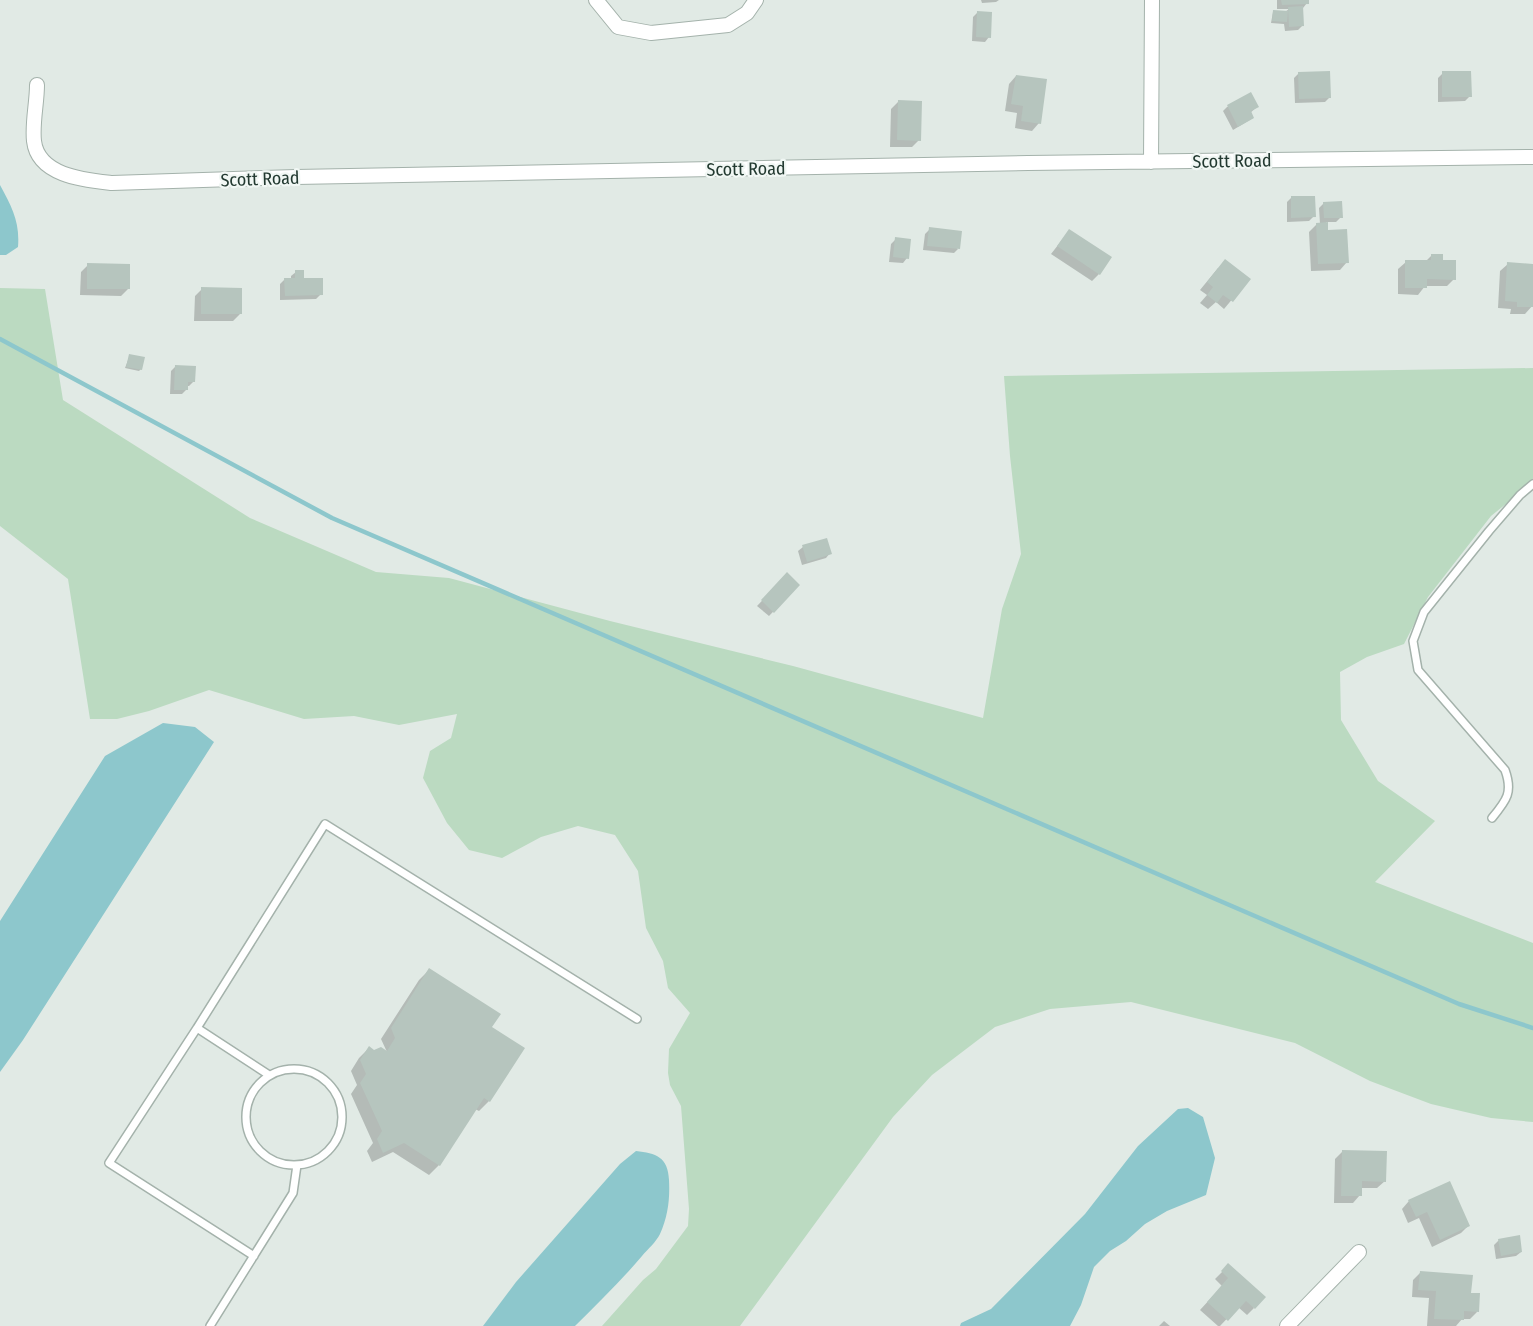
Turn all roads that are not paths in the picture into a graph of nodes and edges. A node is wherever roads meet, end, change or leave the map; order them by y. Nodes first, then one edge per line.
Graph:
1 (596, 0) edge
2 (756, 0) edge
3 (1152, 0) edge
4 (37, 85) dead end
5 (1533, 157) edge
6 (1151, 162) junction
7 (1533, 484) edge
8 (1492, 818) dead end
9 (637, 1019) dead end
10 (197, 1028) junction
11 (269, 1075) junction
12 (297, 1165) junction
13 (1359, 1252) dead end
14 (254, 1256) junction
15 (210, 1326) edge
16 (1287, 1326) edge

1 - 2 street
3 - 6 street
4 - 6 street, Scott Road
5 - 6 street, Scott Road
7 - 8 lane
9 - 10 lane
10 - 11 lane
10 - 14 lane
11 - 12 lane
11 - 12 lane
12 - 14 lane
13 - 16 street
14 - 15 lane

